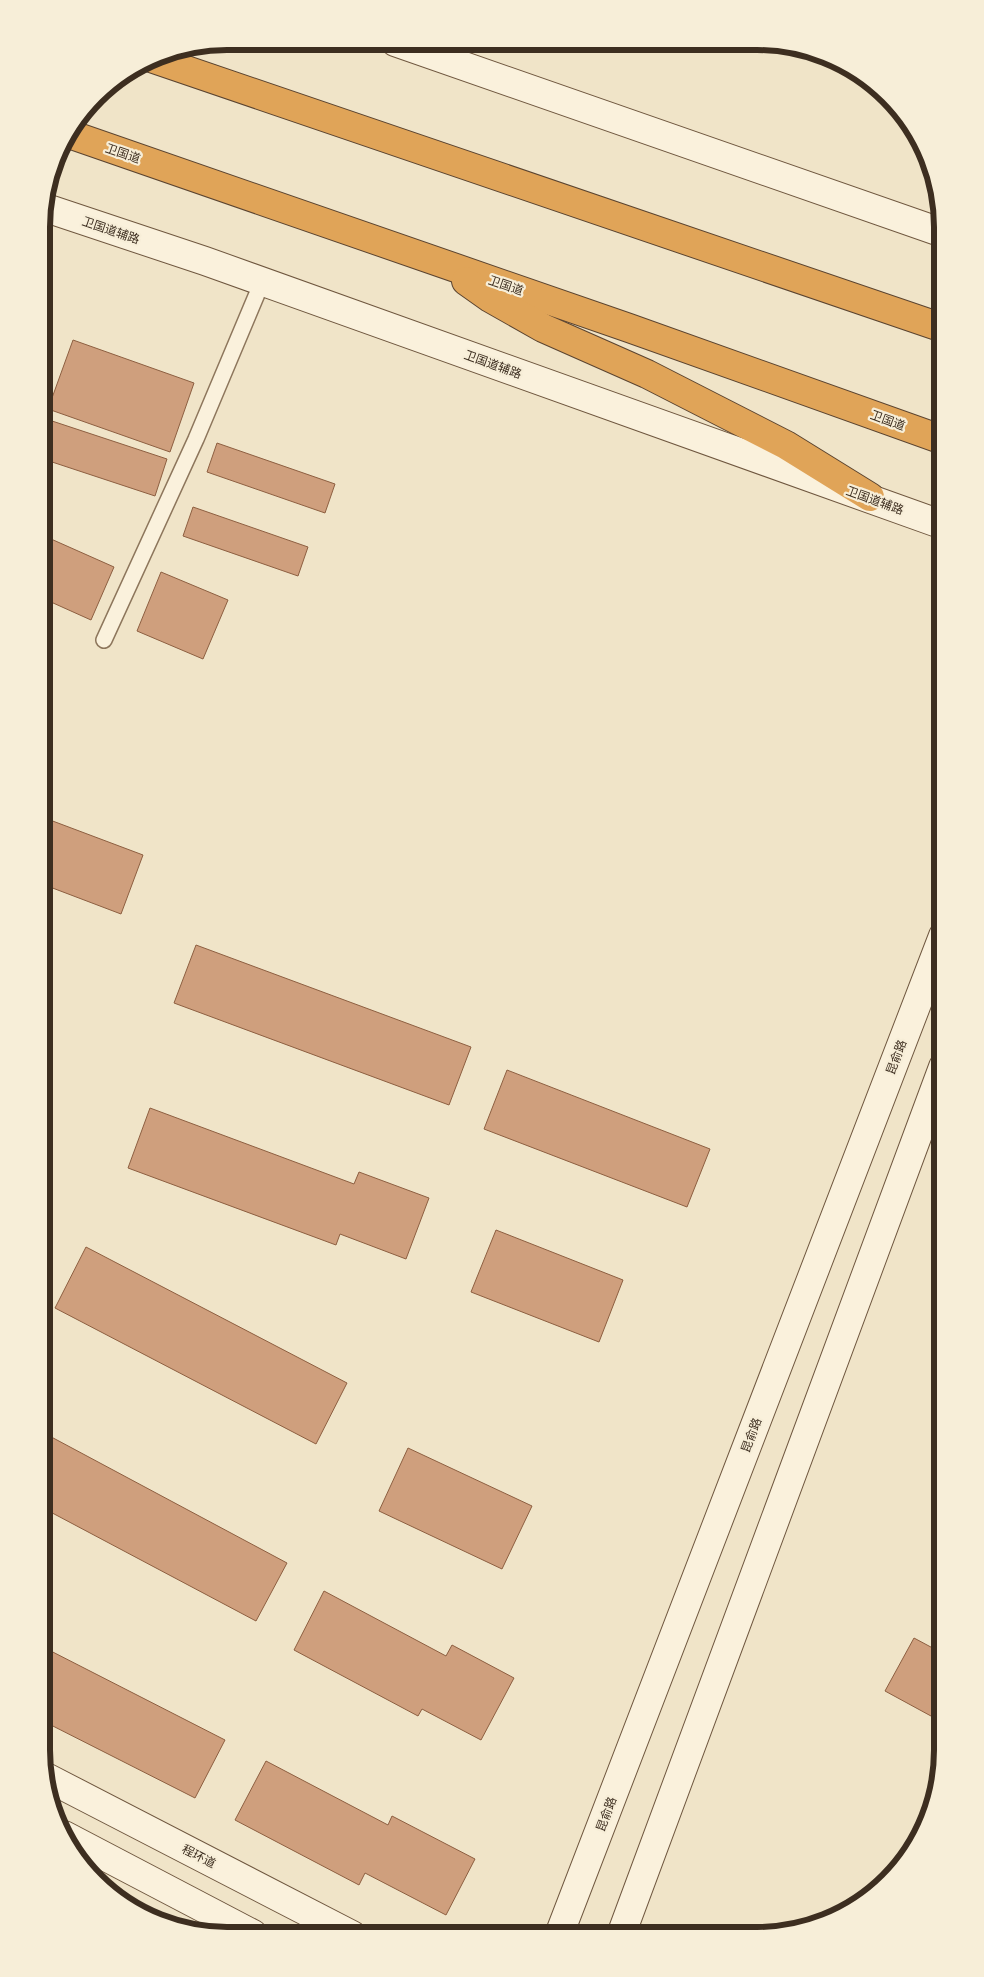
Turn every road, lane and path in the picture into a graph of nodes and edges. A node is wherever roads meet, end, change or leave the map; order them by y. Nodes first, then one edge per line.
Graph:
1 (418, 50) edge
2 (162, 62) edge
3 (75, 136) edge
4 (51, 210) edge
5 (934, 230) edge
6 (438, 261) junction
7 (262, 282) junction
8 (934, 325) edge
9 (934, 437) edge
10 (870, 497) junction
11 (934, 522) edge
12 (104, 640) dead end
13 (934, 957) edge
14 (934, 1088) edge
15 (53, 1779) edge
16 (75, 1841) edge
17 (240, 1927) edge
18 (338, 1927) edge
19 (562, 1927) edge
20 (624, 1927) edge

1 - 5 street
2 - 8 highway
3 - 6 highway, 卫国道
4 - 7 street, 卫国道辅路
6 - 9 highway, 卫国道
6 - 10 highway
7 - 10 street, 卫国道辅路
7 - 12 lane
10 - 11 street, 卫国道辅路
13 - 19 street, 昆俞路
14 - 20 street
15 - 18 street, 程环道
16 - 17 street

